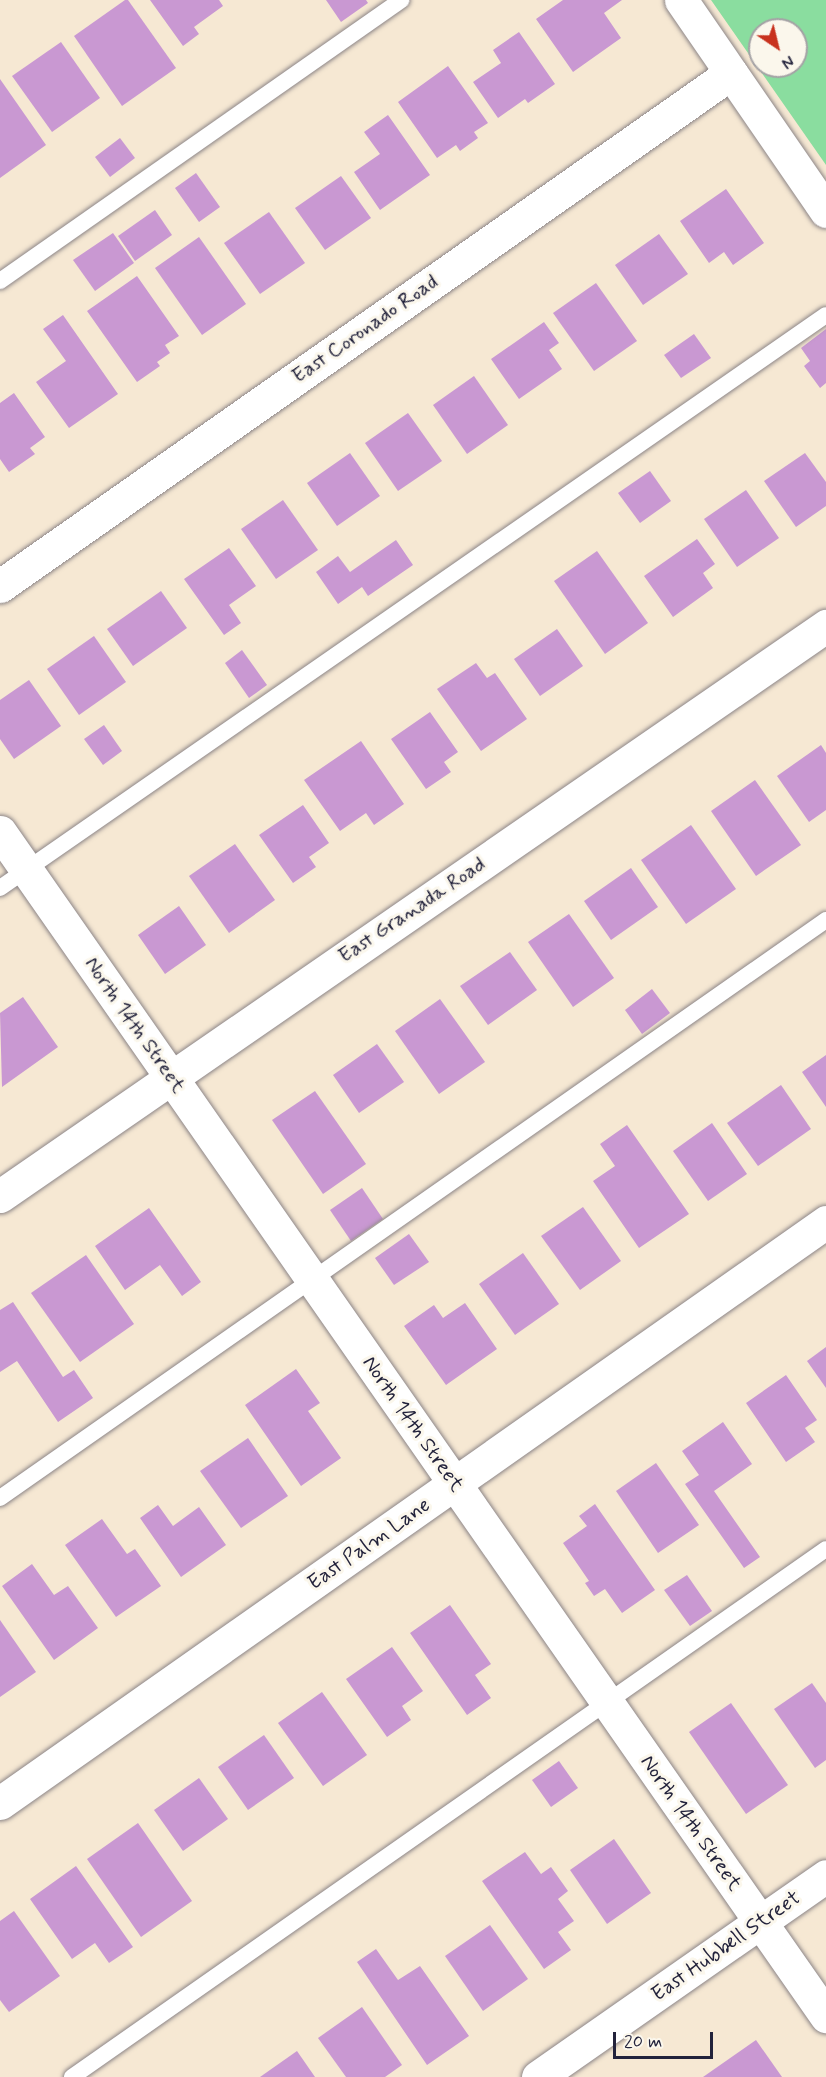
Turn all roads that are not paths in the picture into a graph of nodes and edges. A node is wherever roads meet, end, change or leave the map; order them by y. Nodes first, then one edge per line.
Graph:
1 (402, 0) edge
2 (681, 0) edge
3 (731, 73) junction
4 (826, 211) edge
5 (0, 281) edge
6 (826, 315) edge
7 (0, 586) edge
8 (826, 626) edge
9 (0, 832) edge
10 (26, 870) junction
11 (0, 888) edge
12 (826, 920) edge
13 (171, 1077) junction
14 (0, 1196) edge
15 (826, 1222) edge
16 (312, 1280) junction
17 (454, 1484) junction
18 (0, 1498) edge
19 (826, 1549) edge
20 (607, 1702) junction
21 (0, 1803) edge
22 (826, 1876) edge
23 (760, 1922) junction
24 (826, 2016) edge
25 (72, 2077) edge
26 (538, 2077) edge

1 - 5 lane
2 - 3 street
3 - 4 street
3 - 7 street, East Coronado Road
6 - 10 lane
8 - 13 street, East Granada Road
9 - 10 street, North 14th Street
10 - 11 lane
10 - 13 street, North 14th Street
12 - 16 lane
13 - 14 street, East Granada Road
13 - 16 street, North 14th Street
15 - 17 street, East Palm Lane
16 - 17 street, North 14th Street
16 - 18 lane
17 - 20 street, North 14th Street
17 - 21 street, East Palm Lane
19 - 20 lane
20 - 23 street, North 14th Street
20 - 25 lane
22 - 23 street, East Hubbell Street
23 - 24 street, North 14th Street
23 - 26 street, East Hubbell Street

